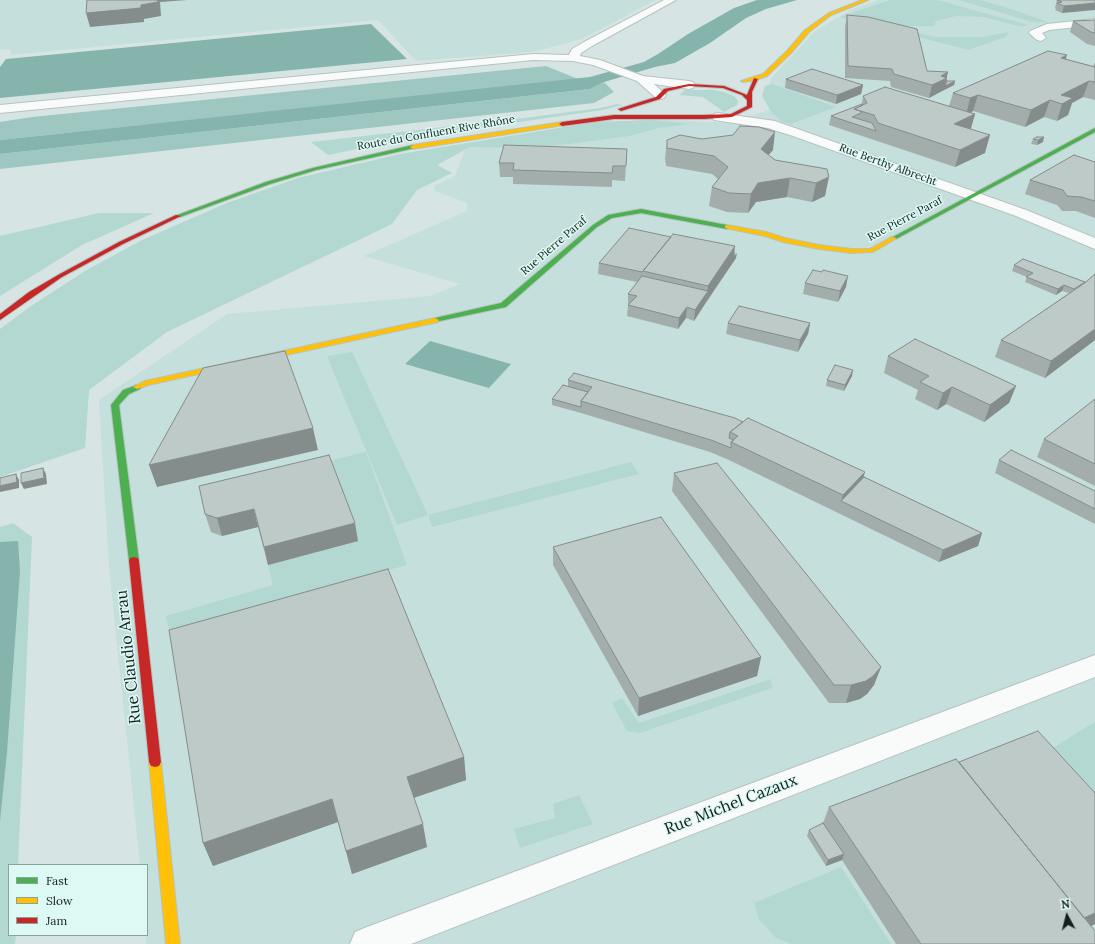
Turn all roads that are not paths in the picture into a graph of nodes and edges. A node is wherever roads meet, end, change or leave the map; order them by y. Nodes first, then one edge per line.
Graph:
1 (671, 0) edge
2 (866, 0) edge
3 (1095, 22) edge
4 (1041, 38) dead end
5 (573, 58) junction
6 (638, 77) junction
7 (756, 79) junction
8 (689, 85) junction
9 (712, 85) junction
10 (662, 102) junction
11 (749, 103) junction
12 (0, 109) edge
13 (691, 116) junction
14 (718, 117) junction
15 (770, 124) junction
16 (1095, 130) edge
17 (974, 196) junction
18 (1095, 244) edge
19 (25, 288) dead end
20 (0, 318) edge
21 (145, 383) joint
22 (1095, 666) edge
23 (173, 944) edge
24 (368, 944) edge

1 - 5 street
2 - 7 main road
3 - 4 street
5 - 6 street
5 - 12 street
6 - 8 street
6 - 10 street
7 - 9 main road
7 - 11 main road
8 - 9 main road, Route du Confluent Rive Rhône
8 - 10 main road, Route du Confluent Rive Rhône
9 - 11 main road
10 - 13 main road
10 - 19 main road, Route du Confluent Rive Rhône
11 - 14 main road
11 - 15 street, Rue Berthy Albrecht
13 - 14 main road
13 - 20 main road, Route du Confluent Rive Rhône
14 - 15 street, Rue Berthy Albrecht
15 - 17 street, Rue Berthy Albrecht
16 - 17 main road, Rue Pierre Paraf
17 - 18 street, Rue Berthy Albrecht
17 - 21 main road, Rue Pierre Paraf
21 - 23 main road, Rue Claudio Arrau
22 - 24 street, Rue Michel Cazaux

